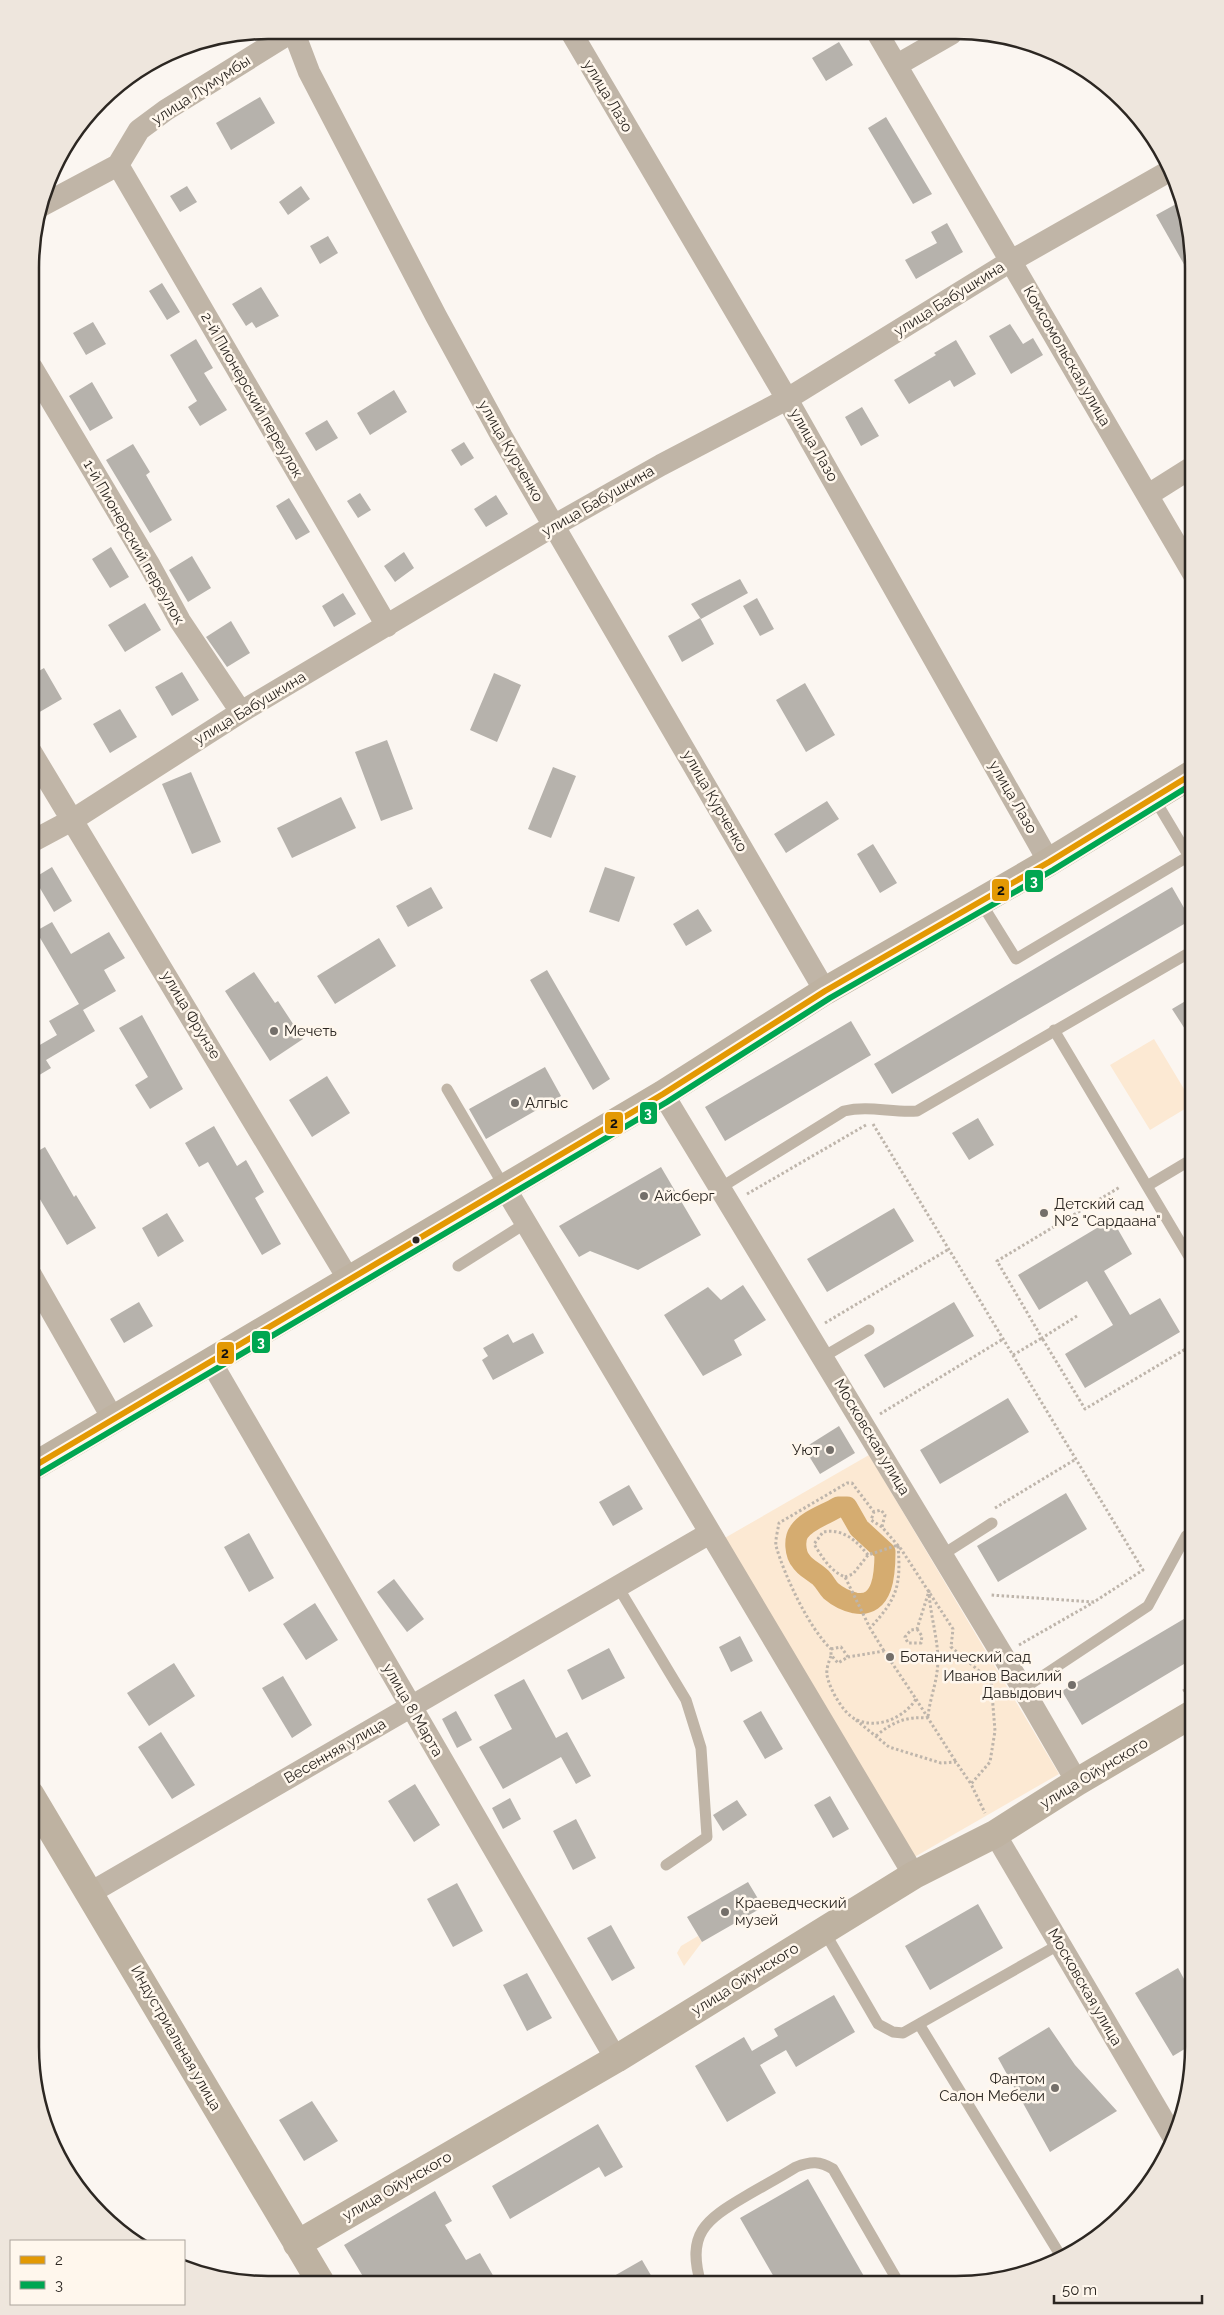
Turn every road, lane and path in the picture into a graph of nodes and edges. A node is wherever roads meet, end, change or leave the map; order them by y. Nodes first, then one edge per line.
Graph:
1 (280, 39) edge
2 (297, 39) edge
3 (575, 39) edge
4 (881, 39) edge
5 (942, 39) edge
6 (897, 65) junction
7 (118, 165) junction
8 (1165, 173) edge
9 (49, 202) edge
10 (1011, 261) junction
11 (39, 380) edge
12 (788, 399) junction
13 (1185, 472) edge
14 (1148, 495) junction
15 (555, 525) junction
16 (1185, 559) edge
17 (386, 626) junction
18 (241, 712) junction
19 (39, 764) edge
20 (1185, 777) edge
21 (1153, 796) junction
22 (74, 819) junction
23 (39, 838) edge
24 (1185, 850) edge
25 (1049, 862) junction
26 (1185, 863) edge
27 (980, 901) junction
28 (1185, 955) edge
29 (824, 991) junction
30 (1054, 1030) junction
31 (447, 1089) dead end
32 (664, 1094) junction
33 (1185, 1163) edge
34 (728, 1182) junction
35 (1147, 1186) junction
36 (1120, 1187) dead end
37 (505, 1188) junction
38 (747, 1194) junction
39 (752, 1202) dead end
40 (526, 1223) junction
41 (949, 1249) junction
42 (1185, 1250) edge
43 (458, 1266) dead end
44 (350, 1280) junction
45 (39, 1289) edge
46 (820, 1316) dead end
47 (1077, 1316) dead end
48 (825, 1324) junction
49 (869, 1330) dead end
50 (1042, 1338) junction
51 (1003, 1339) junction
52 (1185, 1349) edge
53 (832, 1353) junction
54 (1013, 1356) junction
55 (210, 1362) junction
56 (874, 1406) dead end
57 (880, 1414) junction
58 (113, 1419) junction
59 (884, 1422) dead end
60 (1076, 1458) junction
61 (39, 1463) edge
62 (993, 1509) dead end
63 (874, 1512) junction
64 (992, 1523) dead end
65 (882, 1527) junction
66 (710, 1532) junction
67 (1185, 1538) edge
68 (898, 1545) junction
69 (868, 1555) junction
70 (942, 1555) junction
71 (845, 1577) junction
72 (618, 1587) junction
73 (929, 1591) junction
74 (1094, 1602) junction
75 (993, 1603) dead end
76 (870, 1628) junction
77 (917, 1629) junction
78 (1014, 1637) dead end
79 (1019, 1645) junction
80 (831, 1649) junction
81 (884, 1652) junction
82 (831, 1655) junction
83 (848, 1657) junction
84 (1031, 1684) junction
85 (916, 1699) junction
86 (411, 1706) junction
87 (928, 1718) junction
88 (1185, 1718) edge
89 (855, 1719) junction
90 (876, 1736) junction
91 (956, 1762) junction
92 (1077, 1782) junction
93 (971, 1784) junction
94 (39, 1809) edge
95 (996, 1834) junction
96 (666, 1865) dead end
97 (914, 1876) junction
98 (90, 1893) junction
99 (824, 1931) junction
100 (1060, 1944) junction
101 (919, 2024) junction
102 (616, 2059) junction
103 (1170, 2131) edge
104 (297, 2244) junction
105 (1058, 2252) edge
106 (317, 2276) edge
107 (698, 2276) edge
108 (895, 2276) edge

1 - 7 street, улица Лумумбы
2 - 15 street, улица Курченко
3 - 12 street, улица Лазо
4 - 6 street, Комсомольская улица
5 - 6 street
6 - 10 street, Комсомольская улица
7 - 9 street
7 - 17 street, 2-й Пионерский переулок
8 - 10 street, улица Бабушкина
10 - 12 street, улица Бабушкина
10 - 14 street, Комсомольская улица
11 - 18 street, 1-й Пионерский переулок
12 - 15 street, улица Бабушкина
12 - 25 street, улица Лазо
13 - 14 street
14 - 16 street, Комсомольская улица
15 - 17 street, улица Бабушкина
15 - 29 street, улица Курченко
17 - 18 street, улица Бабушкина
18 - 22 street, улица Бабушкина
19 - 22 street, улица Фрунзе
20 - 21 main road
21 - 24 lane
21 - 25 main road
22 - 23 street, улица Бабушкина
22 - 44 street, улица Фрунзе
25 - 27 main road
26 - 27 lane
27 - 29 main road
28 - 30 lane
29 - 32 main road
30 - 34 lane
30 - 35 lane
31 - 37 lane
32 - 34 street, Московская улица
32 - 37 main road
33 - 35 lane
34 - 38 path
34 - 53 street, Московская улица
35 - 42 lane
36 - 50 path
37 - 40 street
37 - 44 main road
38 - 39 path
38 - 41 path
40 - 43 lane
40 - 66 street
41 - 48 path
41 - 51 path
44 - 55 main road
45 - 58 street
46 - 48 path
47 - 50 path
48 - 53 path
49 - 53 lane
50 - 52 path
50 - 54 path
51 - 54 path
51 - 57 path
53 - 70 street, Московская улица
54 - 60 path
55 - 58 main road
55 - 86 street, улица 8 Марта
56 - 57 path
57 - 59 path
58 - 61 main road
60 - 62 path
60 - 74 path
63 - 65 path
63 - 65 path
63 - 80 path
64 - 70 lane
65 - 68 path
66 - 72 street, Весенняя улица
66 - 97 street
67 - 84 lane
68 - 69 path
68 - 73 path
68 - 76 path
69 - 71 path
69 - 71 path
70 - 84 street, Московская улица
71 - 76 path
72 - 86 street, Весенняя улица
72 - 96 lane
73 - 77 path
73 - 87 path
73 - 93 path
74 - 75 path
74 - 79 path
76 - 81 path
77 - 77 path
78 - 79 path
79 - 84 path
80 - 82 path
80 - 83 path
81 - 83 path
81 - 85 path
82 - 83 path
82 - 89 path
84 - 92 street, Московская улица
85 - 87 path
85 - 89 path
86 - 98 street, Весенняя улица
86 - 102 street, улица 8 Марта
87 - 90 path
87 - 91 path
88 - 92 main road, улица Ойунского
89 - 90 path
90 - 91 path
91 - 93 path
92 - 95 main road, улица Ойунского
93 - 95 path
94 - 98 main road, Индустриальная улица
95 - 97 main road, улица Ойунского
95 - 100 street, Московская улица
97 - 99 main road, улица Ойунского
98 - 104 main road, Индустриальная улица
99 - 101 lane
99 - 102 main road, улица Ойунского
100 - 101 lane
100 - 103 street, Московская улица
101 - 105 lane
102 - 104 main road, улица Ойунского
104 - 106 main road, Индустриальная улица
107 - 108 lane

